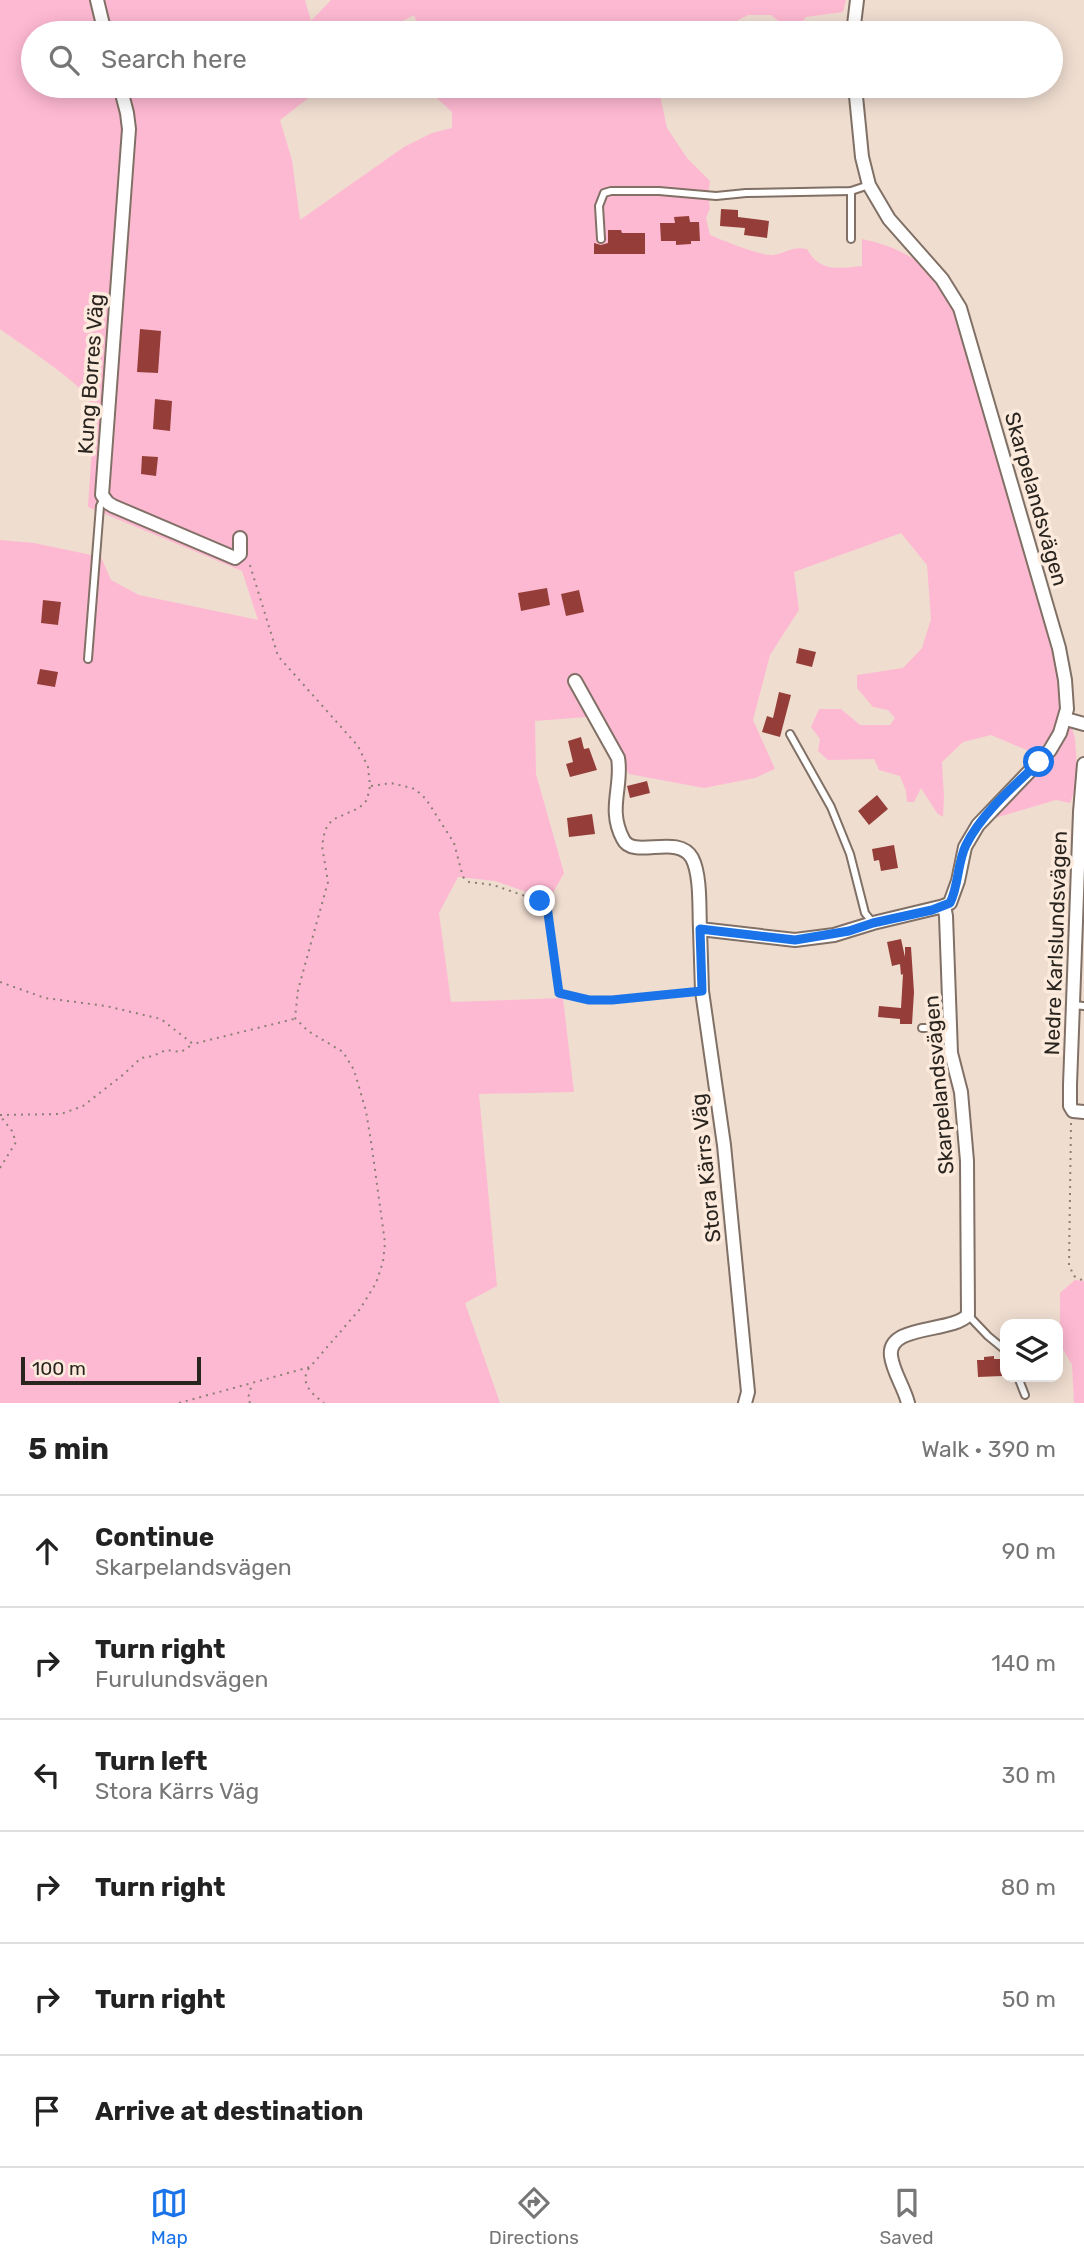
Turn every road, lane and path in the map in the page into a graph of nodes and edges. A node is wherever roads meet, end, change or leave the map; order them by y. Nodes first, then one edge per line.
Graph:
1 (97, 0) edge
2 (857, 0) edge
3 (102, 21) edge
4 (854, 21) edge
5 (123, 98) edge
6 (856, 98) edge
7 (869, 186) junction
8 (851, 191) junction
9 (601, 239) dead end
10 (851, 239) dead end
11 (104, 498) junction
12 (240, 538) dead end
13 (240, 554) junction
14 (88, 659) dead end
15 (576, 681) dead end
16 (1066, 719) junction
17 (1084, 724) edge
18 (790, 734) dead end
19 (1084, 764) edge
20 (370, 786) junction
21 (944, 906) junction
22 (873, 923) junction
23 (700, 929) junction
24 (0, 982) edge
25 (702, 991) junction
26 (1079, 1005) edge
27 (295, 1018) junction
28 (922, 1028) dead end
29 (951, 1028) junction
30 (193, 1044) junction
31 (1078, 1112) edge
32 (0, 1116) edge
33 (0, 1168) edge
34 (1084, 1281) edge
35 (968, 1315) junction
36 (1000, 1346) edge
37 (310, 1367) junction
38 (1020, 1382) edge
39 (252, 1383) junction
40 (1025, 1395) dead end
41 (180, 1403) edge
42 (250, 1403) edge
43 (324, 1403) edge
44 (745, 1403) edge
45 (908, 1403) edge

1 - 3 street
2 - 4 street
5 - 11 street, Kung Borres Väg
6 - 7 street, Skarpelandsvägen
7 - 8 lane
7 - 16 street, Skarpelandsvägen
8 - 9 lane
8 - 10 lane
11 - 13 street
11 - 14 lane
12 - 13 street
13 - 20 path
15 - 23 street, Stora Kärrs Väg
16 - 17 street
16 - 21 street, Skarpelandsvägen
18 - 22 lane
19 - 26 street, Nedre Karlslundsvägen
20 - 25 path
20 - 27 path
21 - 22 street
21 - 29 street, Skarpelandsvägen
22 - 23 street
23 - 25 street, Stora Kärrs Väg
24 - 30 path
25 - 44 street, Stora Kärrs Väg
26 - 31 street, Nedre Karlslundsvägen
27 - 30 path
27 - 37 path
28 - 29 lane
29 - 35 street, Skarpelandsvägen
30 - 32 path
31 - 34 path
32 - 33 path
35 - 36 lane
35 - 45 street
37 - 39 path
37 - 43 path
38 - 40 lane
39 - 41 path
39 - 42 path

